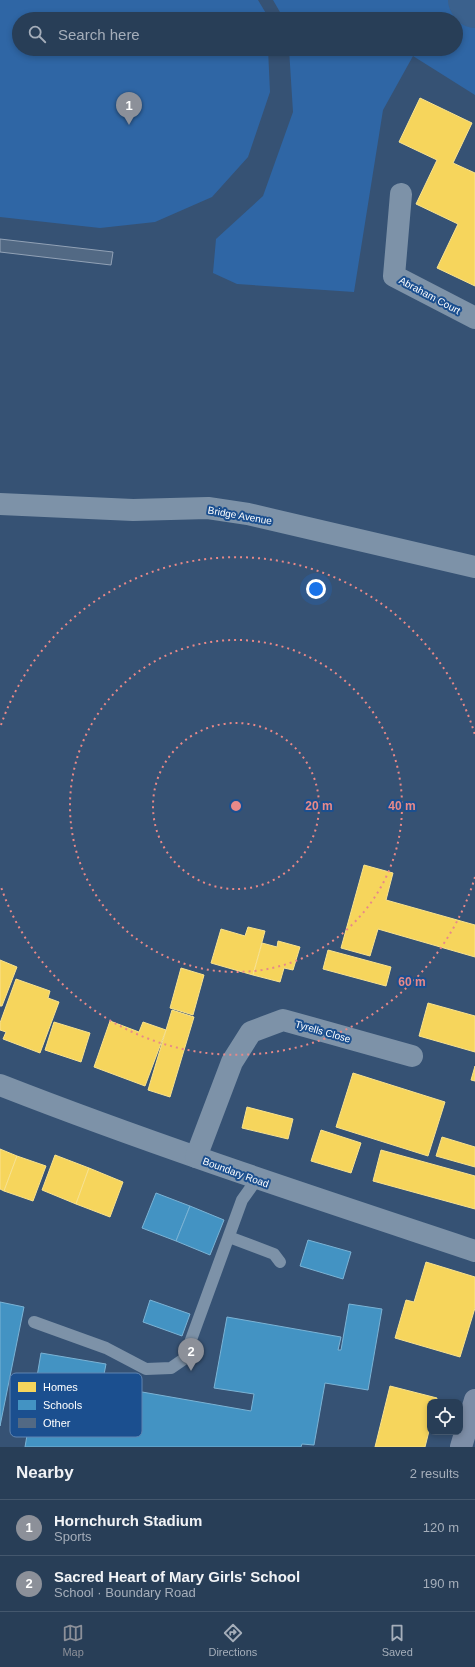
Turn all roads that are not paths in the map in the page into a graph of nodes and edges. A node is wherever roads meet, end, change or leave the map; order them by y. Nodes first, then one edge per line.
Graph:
1 (401, 194) dead end
2 (475, 318) edge
3 (0, 504) edge
4 (475, 567) edge
5 (412, 1056) dead end
6 (0, 1085) edge
7 (196, 1157) junction
8 (257, 1179) junction
9 (229, 1237) junction
10 (475, 1251) edge
11 (280, 1262) dead end
12 (34, 1322) dead end
13 (475, 1400) edge
14 (461, 1447) edge

1 - 2 street, Abraham Court
3 - 4 street, Bridge Avenue
5 - 7 street, Tyrells Close
6 - 7 street, Boundary Road
7 - 8 street, Boundary Road
8 - 9 lane
8 - 10 street, Boundary Road
9 - 11 lane
9 - 12 lane
13 - 14 main road

